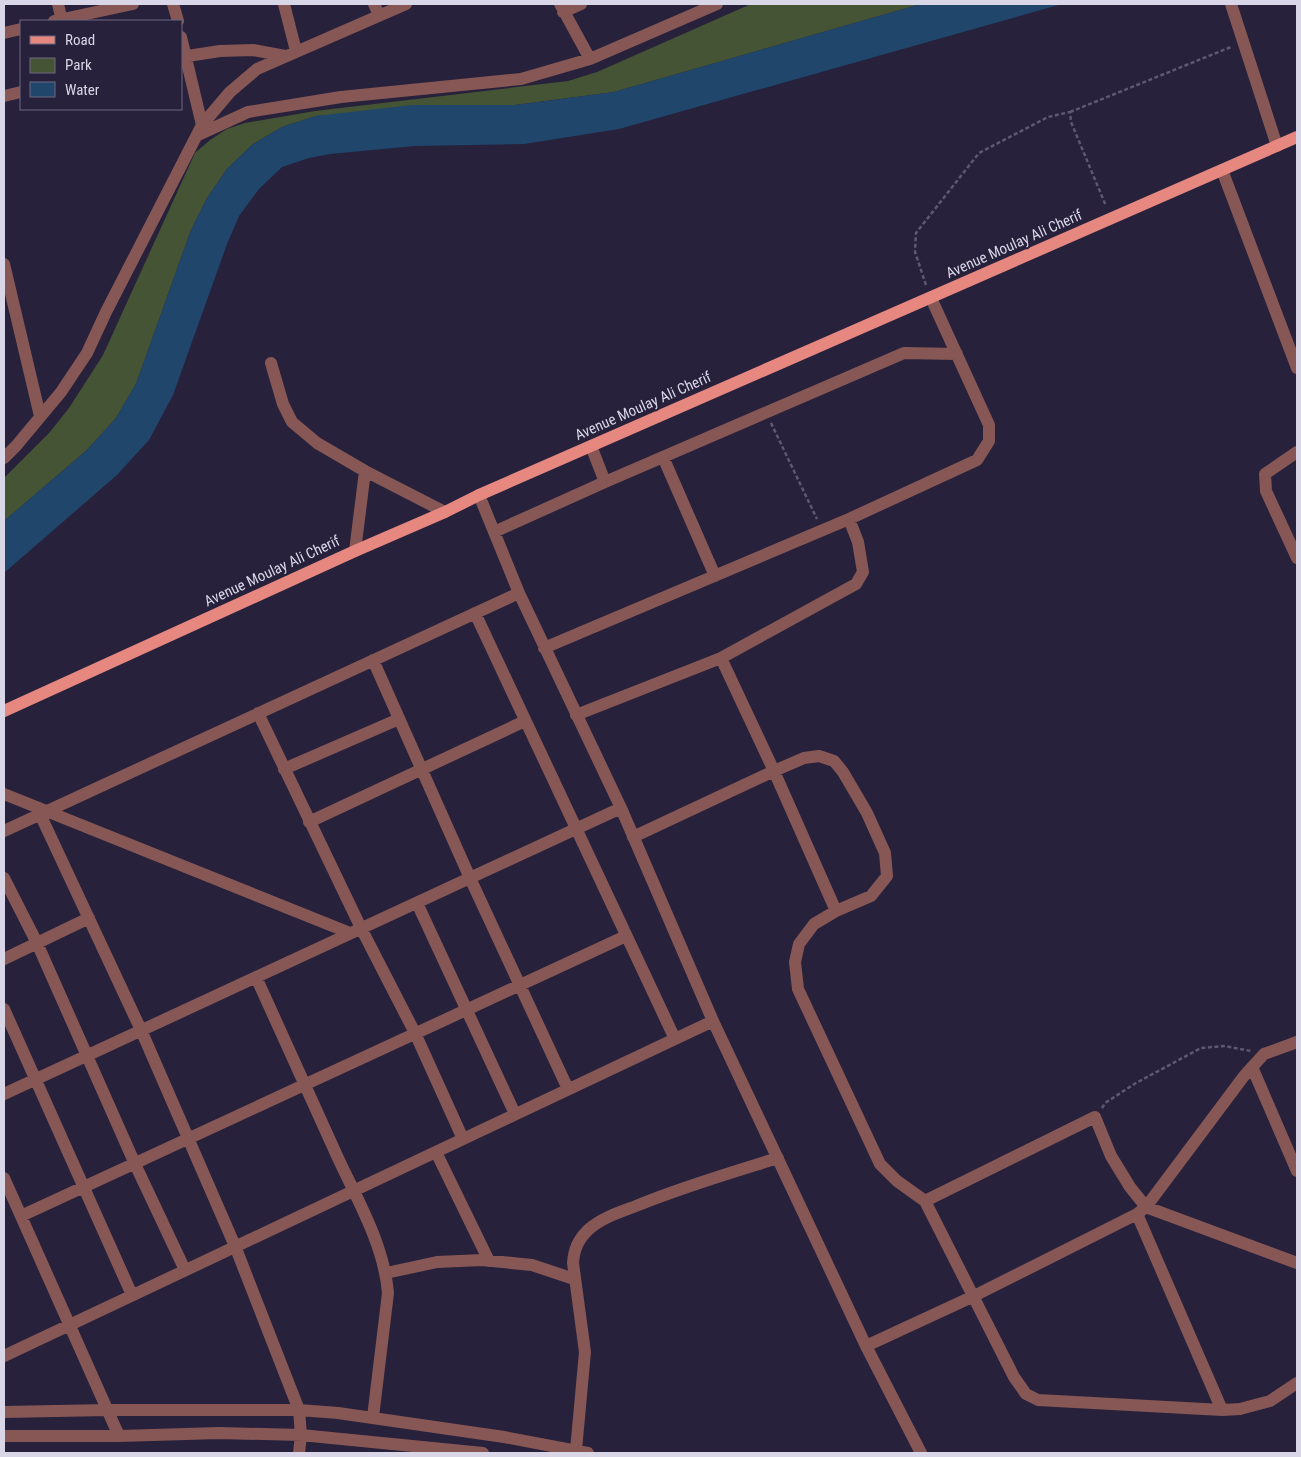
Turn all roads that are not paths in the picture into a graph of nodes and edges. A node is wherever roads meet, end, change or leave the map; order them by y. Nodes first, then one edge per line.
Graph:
1 (58, 4) edge
2 (133, 4) edge
3 (173, 4) edge
4 (284, 4) edge
5 (406, 4) edge
6 (581, 4) edge
7 (717, 4) edge
8 (1231, 4) edge
9 (562, 8) edge
10 (377, 10) edge
11 (59, 20) edge
12 (63, 20) edge
13 (178, 20) edge
14 (20, 29) edge
15 (4, 33) edge
16 (182, 44) edge
17 (290, 54) junction
18 (184, 57) edge
19 (590, 59) junction
20 (20, 92) edge
21 (4, 96) edge
22 (200, 130) junction
23 (1297, 137) edge
24 (1277, 146) junction
25 (1222, 170) junction
26 (4, 264) edge
27 (931, 298) junction
28 (957, 354) junction
29 (271, 363) dead end
30 (1297, 368) edge
31 (40, 416) junction
32 (591, 446) junction
33 (1297, 452) edge
34 (663, 457) junction
35 (4, 458) edge
36 (365, 471) junction
37 (605, 482) junction
38 (479, 495) junction
39 (445, 512) junction
40 (849, 519) junction
41 (494, 532) junction
42 (355, 551) junction
43 (1297, 558) edge
44 (715, 576) junction
45 (519, 593) junction
46 (475, 613) junction
47 (544, 648) junction
48 (720, 658) junction
49 (373, 660) junction
50 (4, 711) edge
51 (258, 713) junction
52 (576, 715) junction
53 (399, 719) junction
54 (525, 721) junction
55 (284, 769) junction
56 (421, 770) junction
57 (774, 770) junction
58 (4, 794) edge
59 (621, 808) junction
60 (44, 812) junction
61 (309, 822) junction
62 (576, 829) junction
63 (4, 831) edge
64 (633, 837) junction
65 (4, 878) edge
66 (470, 878) junction
67 (417, 902) junction
68 (836, 912) junction
69 (89, 918) junction
70 (356, 931) junction
71 (626, 936) junction
72 (37, 943) junction
73 (4, 959) edge
74 (256, 977) junction
75 (520, 985) junction
76 (4, 1009) edge
77 (466, 1010) junction
78 (713, 1021) junction
79 (141, 1030) junction
80 (415, 1034) junction
81 (675, 1039) junction
82 (1297, 1042) edge
83 (87, 1056) junction
84 (1252, 1067) junction
85 (36, 1079) junction
86 (305, 1085) junction
87 (568, 1089) junction
88 (4, 1094) edge
89 (515, 1114) junction
90 (188, 1139) junction
91 (463, 1139) junction
92 (436, 1152) junction
93 (778, 1158) junction
94 (134, 1164) junction
95 (1297, 1171) edge
96 (4, 1178) edge
97 (84, 1187) junction
98 (354, 1191) junction
99 (925, 1201) junction
100 (1142, 1211) junction
101 (21, 1216) junction
102 (235, 1246) junction
103 (489, 1261) junction
104 (1297, 1263) edge
105 (185, 1270) junction
106 (386, 1273) junction
107 (574, 1279) junction
108 (132, 1295) junction
109 (974, 1296) junction
110 (70, 1325) junction
111 (866, 1346) junction
112 (4, 1356) edge
113 (1297, 1383) edge
114 (108, 1410) junction
115 (299, 1410) junction
116 (1222, 1410) junction
117 (4, 1412) edge
118 (374, 1417) junction
119 (301, 1435) junction
120 (4, 1436) edge
121 (119, 1436) junction
122 (576, 1450) junction
123 (299, 1453) edge
124 (480, 1453) edge
125 (588, 1453) edge
126 (921, 1453) edge

1 - 11 street
2 - 12 street
3 - 13 street
4 - 17 street
5 - 10 street
6 - 9 street
7 - 19 street
8 - 24 street
9 - 19 street
10 - 17 street
14 - 15 street
16 - 18 street
17 - 18 street
17 - 22 street
18 - 22 street
19 - 22 street
20 - 21 street
22 - 31 street
23 - 24 main road, Avenue Moulay Ali Cherif
24 - 25 main road, Avenue Moulay Ali Cherif
25 - 27 main road, Avenue Moulay Ali Cherif
25 - 30 street
26 - 31 street
27 - 28 street
27 - 32 main road, Avenue Moulay Ali Cherif
28 - 34 street
28 - 40 street
29 - 36 street
31 - 35 street
32 - 37 street
32 - 38 main road, Avenue Moulay Ali Cherif
33 - 43 street
34 - 37 street
34 - 44 street
36 - 39 street
36 - 42 street
37 - 41 street
38 - 39 main road, Avenue Moulay Ali Cherif
38 - 41 street
39 - 42 main road, Avenue Moulay Ali Cherif
40 - 44 street
40 - 48 street
41 - 45 street
42 - 50 main road, Avenue Moulay Ali Cherif
44 - 47 street
45 - 46 street
45 - 47 street
46 - 49 street
46 - 54 street
47 - 52 street
48 - 52 street
48 - 57 street
49 - 51 street
49 - 53 street
51 - 55 street
51 - 60 street
52 - 59 street
53 - 55 street
53 - 56 street
54 - 56 street
54 - 62 street
55 - 61 street
56 - 61 street
56 - 66 street
57 - 64 street
57 - 68 street
57 - 68 street
58 - 60 street
59 - 62 street
59 - 64 street
60 - 63 street
60 - 69 street
60 - 70 street
61 - 70 street
62 - 66 street
62 - 71 street
64 - 78 street
65 - 72 street
66 - 67 street
66 - 75 street
67 - 70 street
67 - 77 street
68 - 99 street
69 - 72 street
69 - 79 street
70 - 74 street
70 - 80 street
71 - 75 street
71 - 81 street
72 - 73 street
72 - 83 street
74 - 79 street
74 - 86 street
75 - 77 street
75 - 87 street
76 - 85 street
77 - 80 street
77 - 89 street
78 - 81 street
78 - 93 street
79 - 83 street
79 - 90 street
80 - 86 street
80 - 91 street
81 - 87 street
82 - 84 street
83 - 85 street
83 - 94 street
84 - 95 street
84 - 100 street
85 - 88 street
85 - 97 street
86 - 90 street
86 - 98 street
87 - 89 street
89 - 91 street
90 - 94 street
90 - 102 street
91 - 92 street
92 - 98 street
92 - 103 street
93 - 107 street
93 - 111 street
94 - 97 street
94 - 105 street
96 - 101 street
97 - 101 street
97 - 108 street
98 - 102 street
98 - 106 street
99 - 100 street
99 - 109 street
100 - 104 street
100 - 109 street
100 - 116 street
101 - 110 street
102 - 105 street
102 - 115 street
103 - 106 street
103 - 107 street
105 - 108 street
106 - 118 street
107 - 122 street
108 - 110 street
109 - 111 street
109 - 116 street
110 - 112 street
110 - 114 street
111 - 126 street
113 - 116 street
114 - 115 street
114 - 117 street
114 - 121 street
115 - 118 street
115 - 119 street
118 - 122 street
119 - 121 street
119 - 123 street
119 - 124 street
120 - 121 street
122 - 125 street

